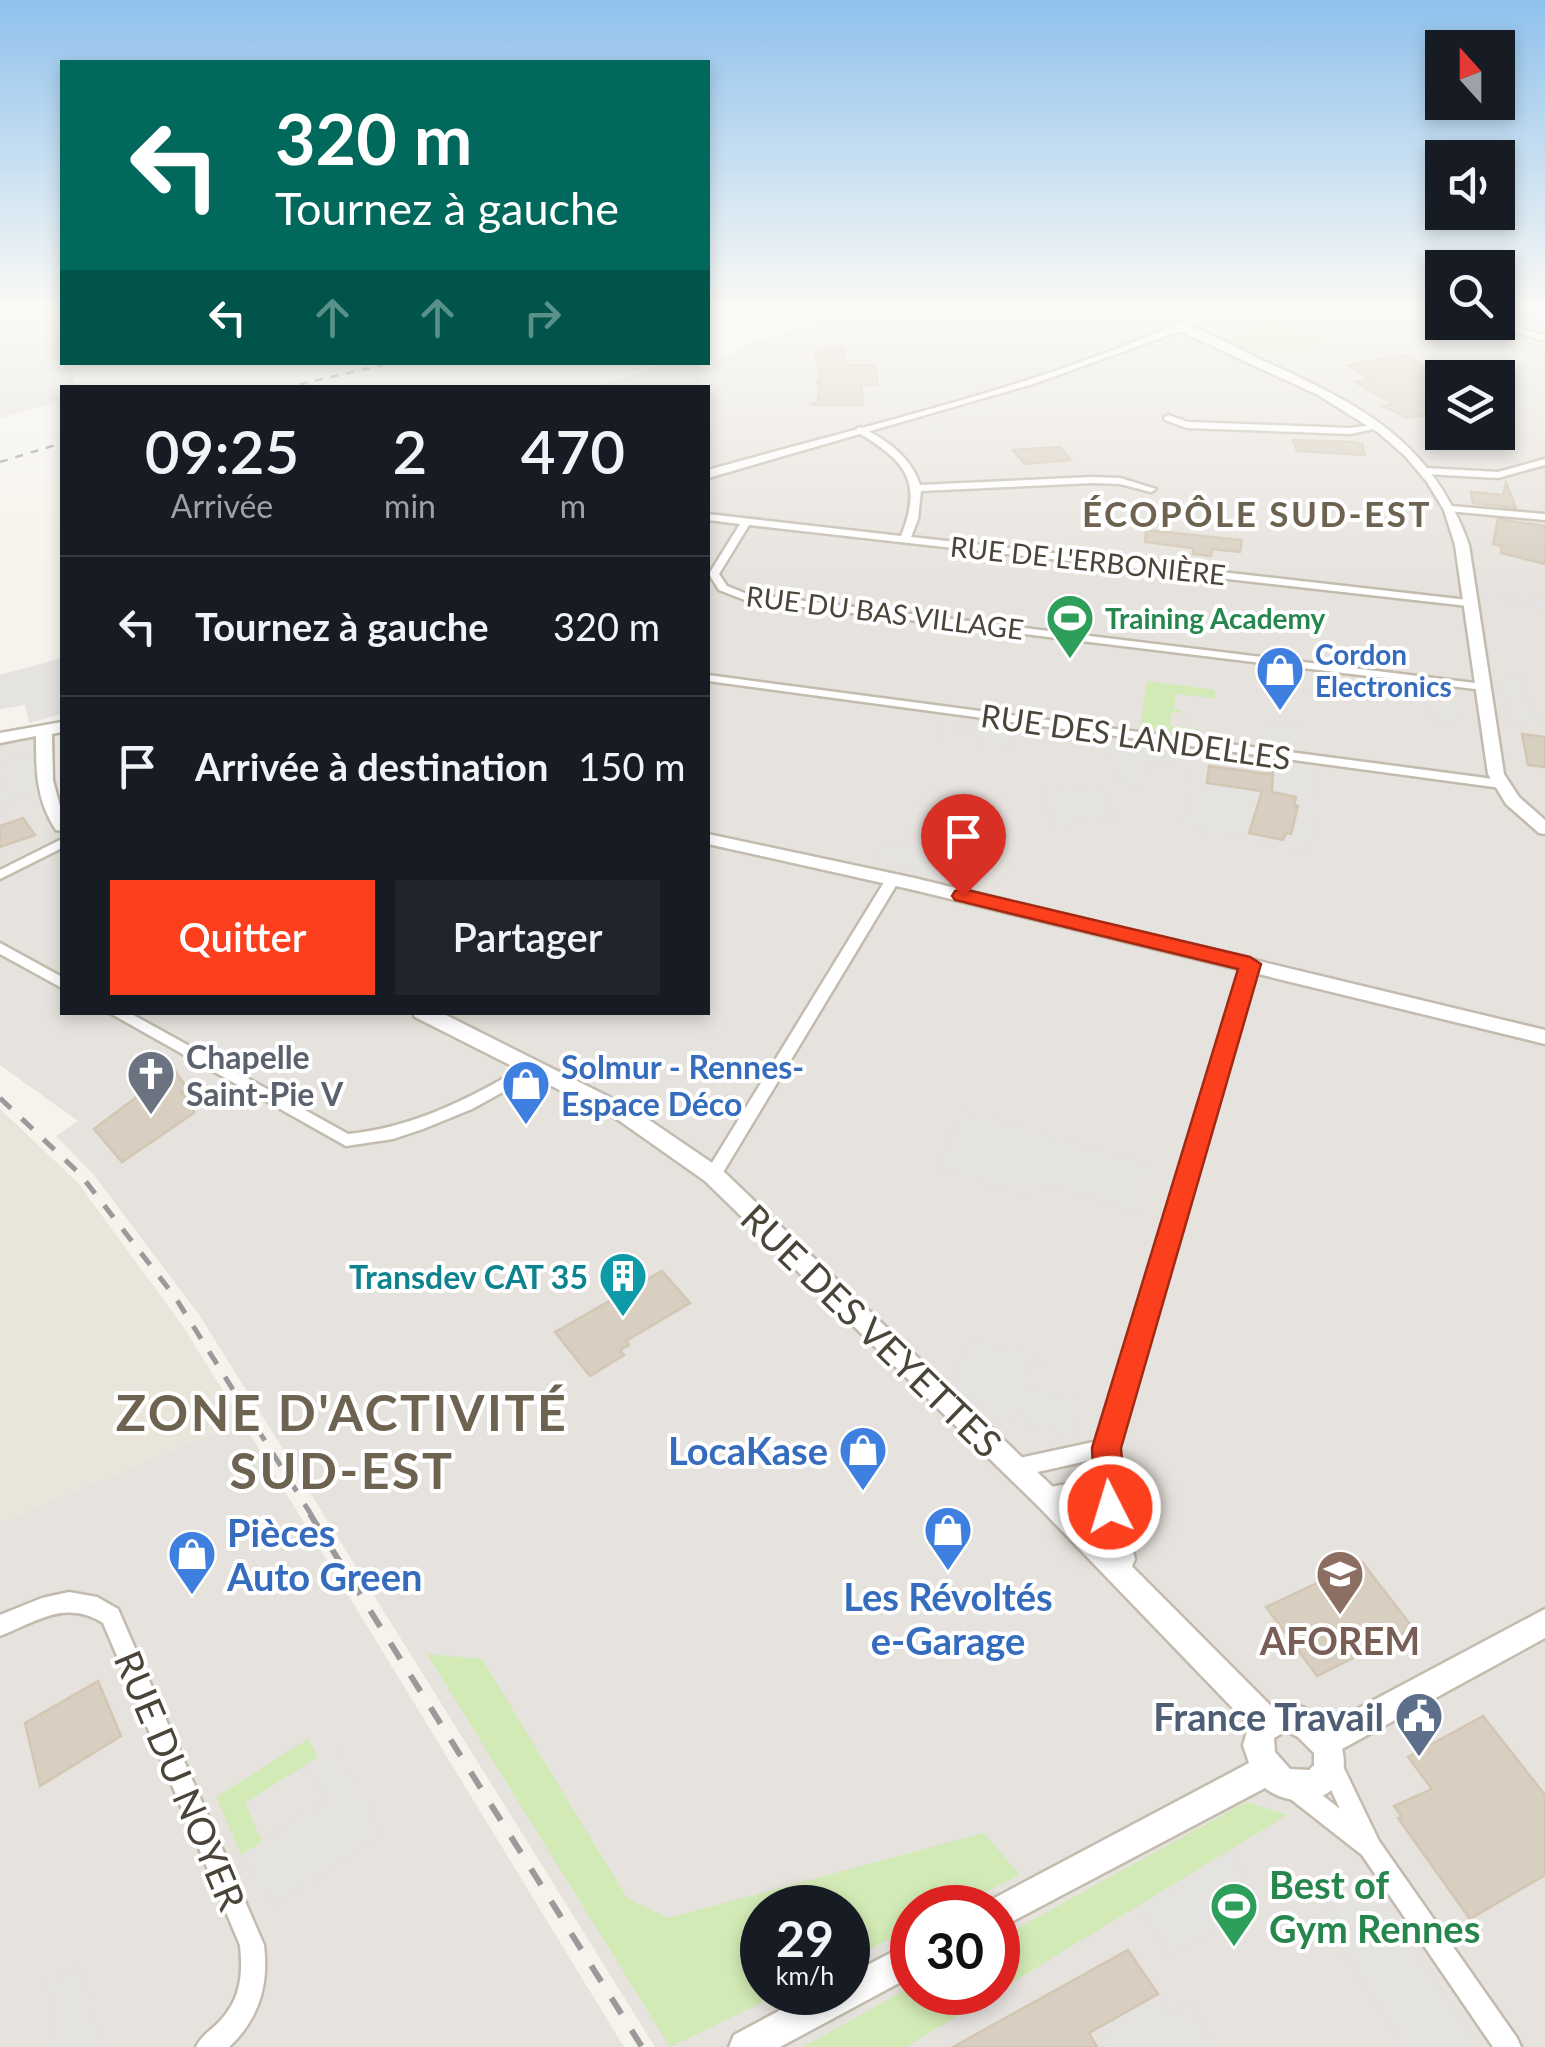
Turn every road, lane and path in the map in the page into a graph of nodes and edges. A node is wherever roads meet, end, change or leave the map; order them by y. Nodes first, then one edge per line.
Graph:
1 (963, 401) edge
2 (1336, 401) edge
3 (1168, 418) dead end
4 (1378, 427) junction
5 (860, 430) junction
6 (1545, 462) edge
7 (1426, 471) junction
8 (710, 473) edge
9 (918, 488) junction
10 (1151, 490) dead end
11 (1452, 508) junction
12 (710, 517) edge
13 (1545, 517) edge
14 (746, 522) junction
15 (905, 540) junction
16 (1468, 603) junction
17 (710, 678) edge
18 (1483, 687) junction
19 (60, 727) edge
20 (44, 730) junction
21 (0, 738) edge
22 (1502, 784) junction
23 (57, 802) edge
24 (1545, 829) edge
25 (710, 839) edge
26 (60, 843) edge
27 (0, 875) edge
28 (894, 880) junction
29 (0, 948) edge
30 (1250, 964) junction
31 (60, 983) edge
32 (120, 1015) edge
33 (428, 1015) edge
34 (1545, 1037) edge
35 (532, 1069) junction
36 (712, 1175) junction
37 (1106, 1448) junction
38 (1015, 1468) junction
39 (1106, 1484) junction
40 (1046, 1497) junction
41 (1116, 1566) junction
42 (1545, 1623) edge
43 (0, 1626) edge
44 (1266, 1722) junction
45 (1328, 1753) junction
46 (1266, 1770) junction
47 (1294, 1788) junction
48 (1371, 1849) junction
49 (1020, 1901) edge
50 (890, 1970) edge
51 (209, 2047) edge
52 (746, 2047) edge
53 (1508, 2047) edge

1 - 5 street
2 - 4 street
3 - 4 street
4 - 7 street
5 - 8 street
5 - 9 street
6 - 7 street
7 - 11 street
9 - 10 street
9 - 15 street
11 - 13 street
11 - 16 street
12 - 14 street, RUE DE L'ERBONIÈRE
14 - 15 street, RUE DE L'ERBONIÈRE
14 - 18 street, RUE DU BAS VILLAGE
15 - 16 street, RUE DE L'ERBONIÈRE
16 - 18 street
17 - 22 street, RUE DES LANDELLES
18 - 22 street
19 - 20 street
20 - 21 street
20 - 23 street
22 - 24 street
25 - 28 street
26 - 27 street
28 - 30 street
28 - 36 street
29 - 31 street
30 - 34 street
30 - 37 street
32 - 35 street
33 - 35 street, RUE DES VEYETTES
35 - 36 street, RUE DES VEYETTES
36 - 38 street, RUE DES VEYETTES
37 - 38 street
37 - 39 street
38 - 40 street, RUE DES VEYETTES
39 - 40 street
39 - 41 street
40 - 41 street, RUE DES VEYETTES
41 - 44 street, RUE DES VEYETTES
42 - 45 street
43 - 51 street, RUE DU NOYER
44 - 45 street
44 - 46 street
45 - 47 street
45 - 48 street
46 - 47 street
46 - 49 street
47 - 48 street
48 - 53 street
50 - 52 street

